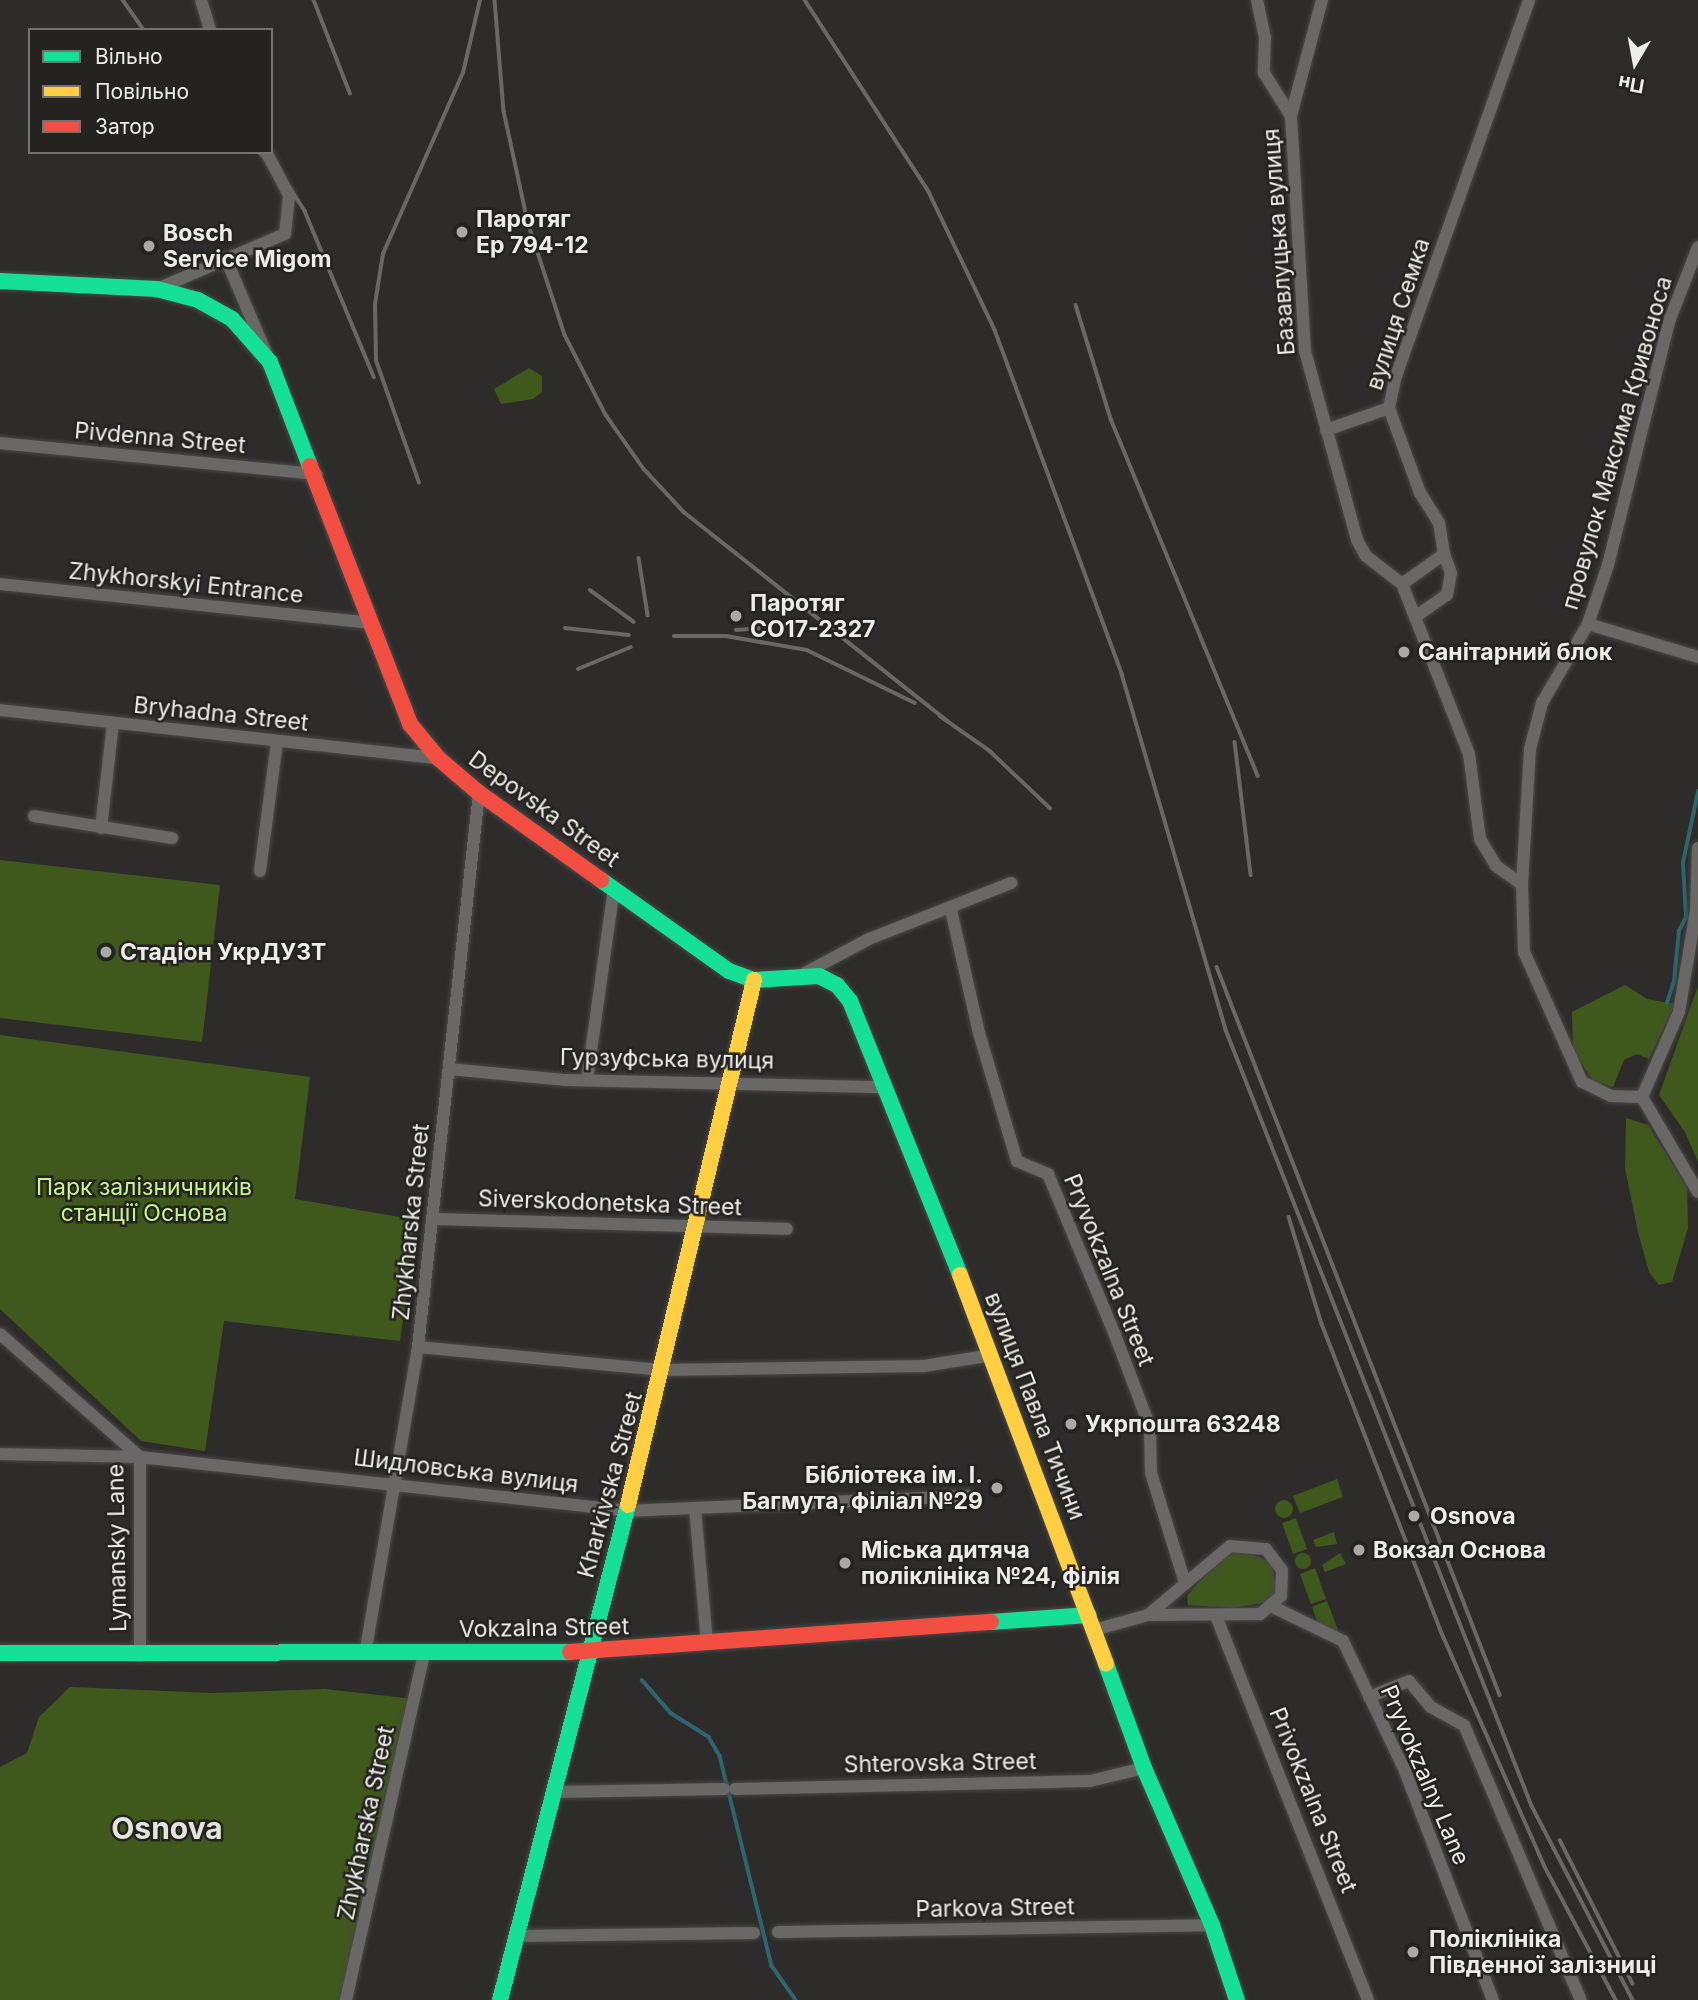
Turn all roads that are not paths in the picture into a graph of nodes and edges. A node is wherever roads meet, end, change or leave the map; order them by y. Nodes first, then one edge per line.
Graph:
1 (201, 0) edge
2 (1257, 0) edge
3 (1322, 0) edge
4 (1529, 0) edge
5 (209, 28) edge
6 (1291, 116) junction
7 (267, 154) edge
8 (1698, 247) edge
9 (226, 259) junction
10 (0, 281) edge
11 (157, 289) junction
12 (270, 362) junction
13 (1389, 408) junction
14 (1326, 430) junction
15 (0, 443) edge
16 (316, 474) junction
17 (1444, 554) junction
18 (0, 584) edge
19 (1402, 584) junction
20 (1415, 617) junction
21 (368, 623) junction
22 (1588, 624) junction
23 (1698, 657) edge
24 (0, 710) edge
25 (113, 723) junction
26 (277, 741) junction
27 (438, 758) junction
28 (479, 793) junction
29 (34, 816) dead end
30 (102, 828) junction
31 (172, 838) dead end
32 (1698, 848) edge
33 (260, 870) dead end
34 (1011, 883) dead end
35 (1522, 884) junction
36 (614, 889) junction
37 (951, 910) junction
38 (803, 974) junction
39 (754, 980) junction
40 (449, 1069) junction
41 (587, 1080) junction
42 (731, 1080) junction
43 (883, 1087) junction
44 (1642, 1097) junction
45 (1698, 1192) edge
46 (432, 1219) junction
47 (697, 1226) junction
48 (787, 1229) dead end
49 (0, 1334) edge
50 (418, 1347) junction
51 (992, 1355) junction
52 (663, 1370) junction
53 (0, 1454) edge
54 (140, 1457) junction
55 (395, 1483) junction
56 (969, 1496) dead end
57 (695, 1508) junction
58 (626, 1511) junction
59 (1185, 1583) junction
60 (1273, 1607) junction
61 (1148, 1615) junction
62 (1216, 1616) junction
63 (1091, 1623) junction
64 (707, 1643) junction
65 (590, 1652) junction
66 (0, 1653) edge
67 (365, 1654) junction
68 (424, 1654) junction
69 (140, 1656) junction
70 (1370, 1698) junction
71 (1144, 1768) junction
72 (554, 1792) junction
73 (1212, 1925) junction
74 (778, 1932) dead end
75 (754, 1933) dead end
76 (517, 1936) junction
77 (346, 2000) edge
78 (500, 2000) edge
79 (1237, 2000) edge
80 (1367, 2000) edge
81 (1493, 2000) edge
82 (1581, 2000) edge

1 - 5 street
2 - 6 street
3 - 6 street, Базавлуцька вулиця
4 - 13 street, вулиця Семка
6 - 14 street, Базавлуцька вулиця
7 - 9 street
8 - 22 street, провулок Максима Кривоноса
9 - 11 street
9 - 12 street
10 - 11 main road, Depovska Street
11 - 12 main road, Depovska Street
12 - 16 main road, Depovska Street
13 - 14 street
13 - 17 street, вулиця Семка
14 - 19 street, Базавлуцька вулиця
15 - 16 street, Pivdenna Street
16 - 21 main road, Depovska Street
17 - 19 street
17 - 20 street, вулиця Семка
18 - 21 street, Zhykhorskyi Entrance
19 - 20 street
20 - 35 street
21 - 27 main road, Depovska Street
22 - 23 street
22 - 35 street, провулок Максима Кривоноса
24 - 25 street, Bryhadna Street
25 - 26 street, Bryhadna Street
25 - 30 street
26 - 27 street, Bryhadna Street
26 - 33 street
27 - 28 main road, Depovska Street
28 - 36 main road, Depovska Street
28 - 40 street, Zhykharska Street
29 - 30 street
30 - 31 street
32 - 44 street
34 - 37 street
35 - 44 street, провулок Максима Кривоноса
36 - 39 main road, Depovska Street
36 - 41 street
37 - 38 street
37 - 59 street, Pryvokzalna Street
38 - 39 main road
38 - 43 main road, вулиця Павла Тичини
39 - 42 main road, Kharkivska Street
40 - 41 street, Гурзуфська вулиця
40 - 46 street, Zhykharska Street
41 - 42 street, Гурзуфська вулиця
42 - 43 street, Гурзуфська вулиця
42 - 47 main road, Kharkivska Street
43 - 51 main road, вулиця Павла Тичини
44 - 45 street
46 - 47 street, Siverskodonetska Street
46 - 50 street, Zhykharska Street
47 - 48 street, Siverskodonetska Street
47 - 52 main road, Kharkivska Street
49 - 54 street, Lymansky Lane
50 - 52 street
50 - 55 street, Zhykharska Street
51 - 52 street
51 - 63 main road, вулиця Павла Тичини
52 - 58 main road, Kharkivska Street
53 - 54 street, Шидловська вулиця
54 - 55 street, Шидловська вулиця
54 - 69 street, Lymansky Lane
55 - 58 street, Шидловська вулиця
55 - 67 street, Zhykharska Street
56 - 57 street, Шидловська вулиця
57 - 58 street, Шидловська вулиця
57 - 64 street
58 - 65 main road, Kharkivska Street
59 - 60 street
59 - 61 street
60 - 62 street
60 - 70 street, Pryvokzalny Lane
61 - 62 street
61 - 63 street
62 - 80 street, Privokzalna Street
63 - 64 main road, Vokzalna Street
63 - 71 main road, вулиця Павла Тичини
64 - 65 main road, Vokzalna Street
65 - 68 main road, Vokzalna Street
65 - 72 main road, Kharkivska Street
66 - 69 main road, Vokzalna Street
67 - 68 main road, Vokzalna Street
67 - 69 main road, Vokzalna Street
68 - 77 street, Zhykharska Street
70 - 81 street, Pryvokzalny Lane
70 - 82 street
71 - 72 street, Shterovska Street
71 - 73 main road, вулиця Павла Тичини
72 - 76 main road, Kharkivska Street
73 - 74 street, Parkova Street
73 - 79 main road, вулиця Павла Тичини
75 - 76 street
76 - 78 main road, Kharkivska Street

